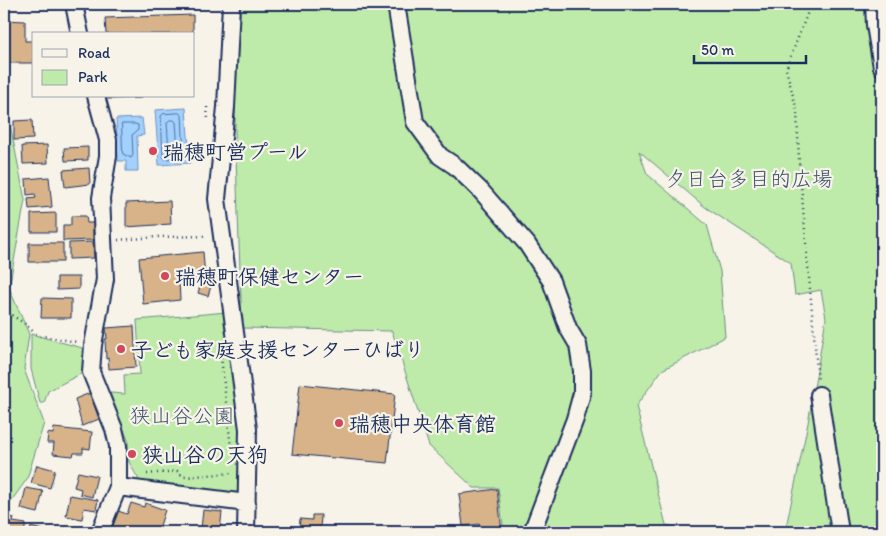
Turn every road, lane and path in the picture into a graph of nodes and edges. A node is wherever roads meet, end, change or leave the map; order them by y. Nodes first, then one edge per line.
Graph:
1 (74, 4) edge
2 (231, 4) edge
3 (396, 4) edge
4 (808, 4) edge
5 (874, 4) edge
6 (80, 32) edge
7 (882, 67) edge
8 (97, 98) edge
9 (207, 236) dead end
10 (104, 241) junction
11 (4, 304) edge
12 (94, 345) junction
13 (819, 395) joint
14 (234, 473) dead end
15 (144, 474) dead end
16 (118, 487) junction
17 (246, 503) junction
18 (100, 532) edge
19 (246, 532) edge
20 (532, 532) edge
21 (840, 532) edge

1 - 6 street
2 - 17 street
3 - 20 street
4 - 13 path
5 - 7 street
8 - 10 street
9 - 10 path
10 - 12 street
11 - 12 path
12 - 16 street
13 - 21 street
14 - 15 path
16 - 17 street
16 - 18 street
17 - 19 street

